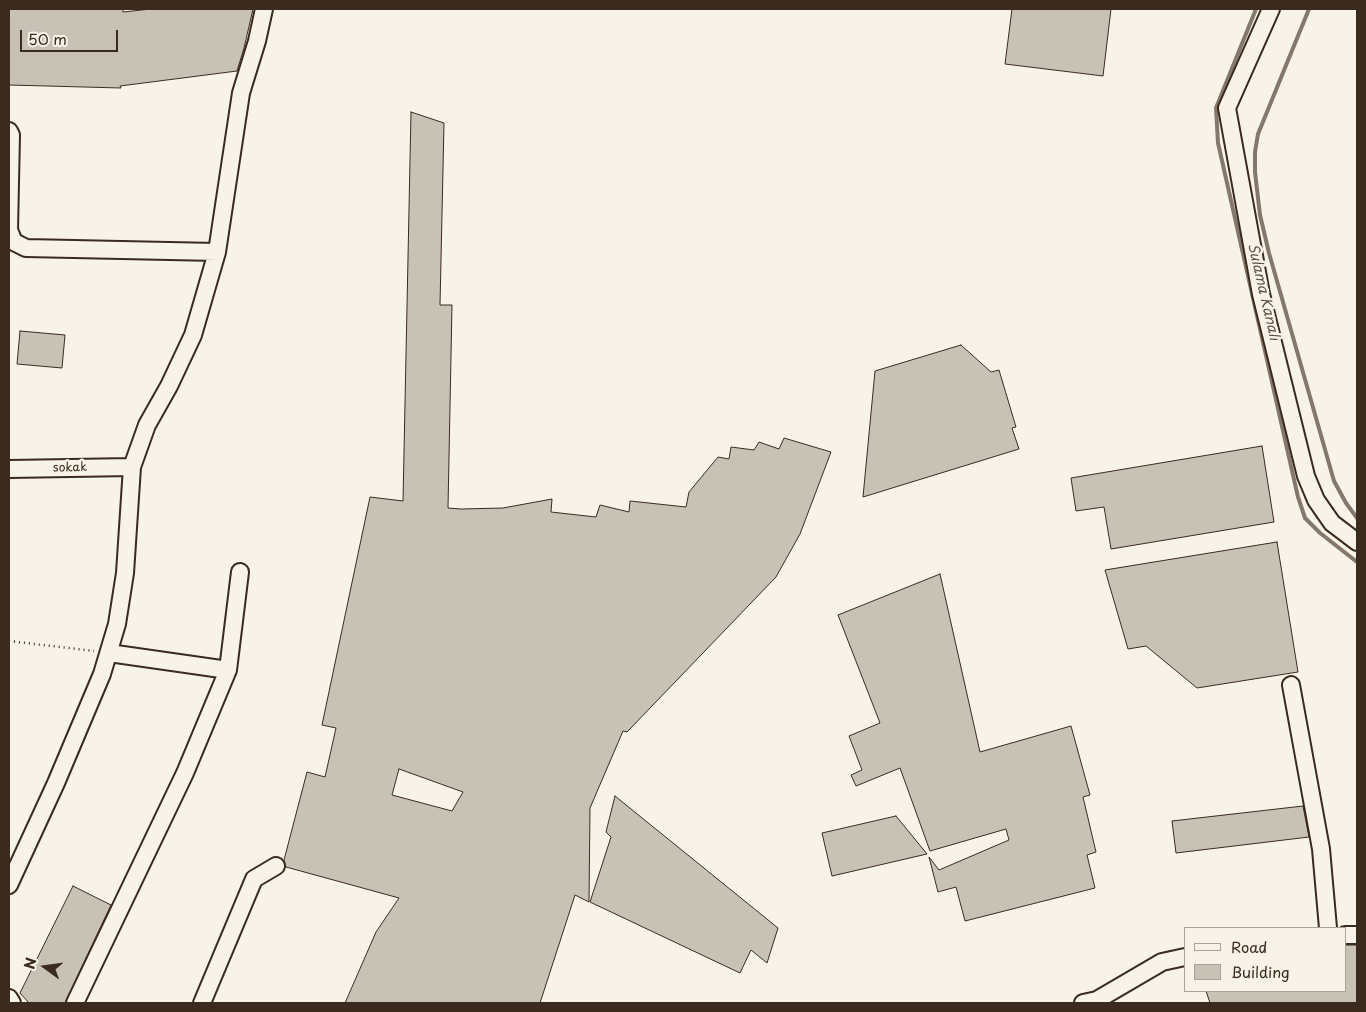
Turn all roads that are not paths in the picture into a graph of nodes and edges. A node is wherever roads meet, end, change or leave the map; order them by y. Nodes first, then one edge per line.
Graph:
1 (264, 9) edge
2 (1271, 9) edge
3 (9, 130) edge
4 (217, 252) junction
5 (132, 467) junction
6 (9, 469) edge
7 (1357, 542) edge
8 (240, 572) dead end
9 (109, 653) junction
10 (228, 670) junction
11 (1291, 685) dead end
12 (276, 866) dead end
13 (9, 885) edge
14 (1328, 927) edge
15 (1184, 957) edge
16 (9, 998) edge
17 (12, 1003) edge
18 (75, 1003) edge
19 (202, 1003) edge
20 (1083, 1003) edge

1 - 4 street
2 - 7 street
3 - 4 street
4 - 5 street
5 - 6 street, sokak
5 - 9 street
8 - 10 street
9 - 10 street
9 - 13 street
10 - 18 street
11 - 14 street
12 - 19 street
15 - 20 street
16 - 17 street

